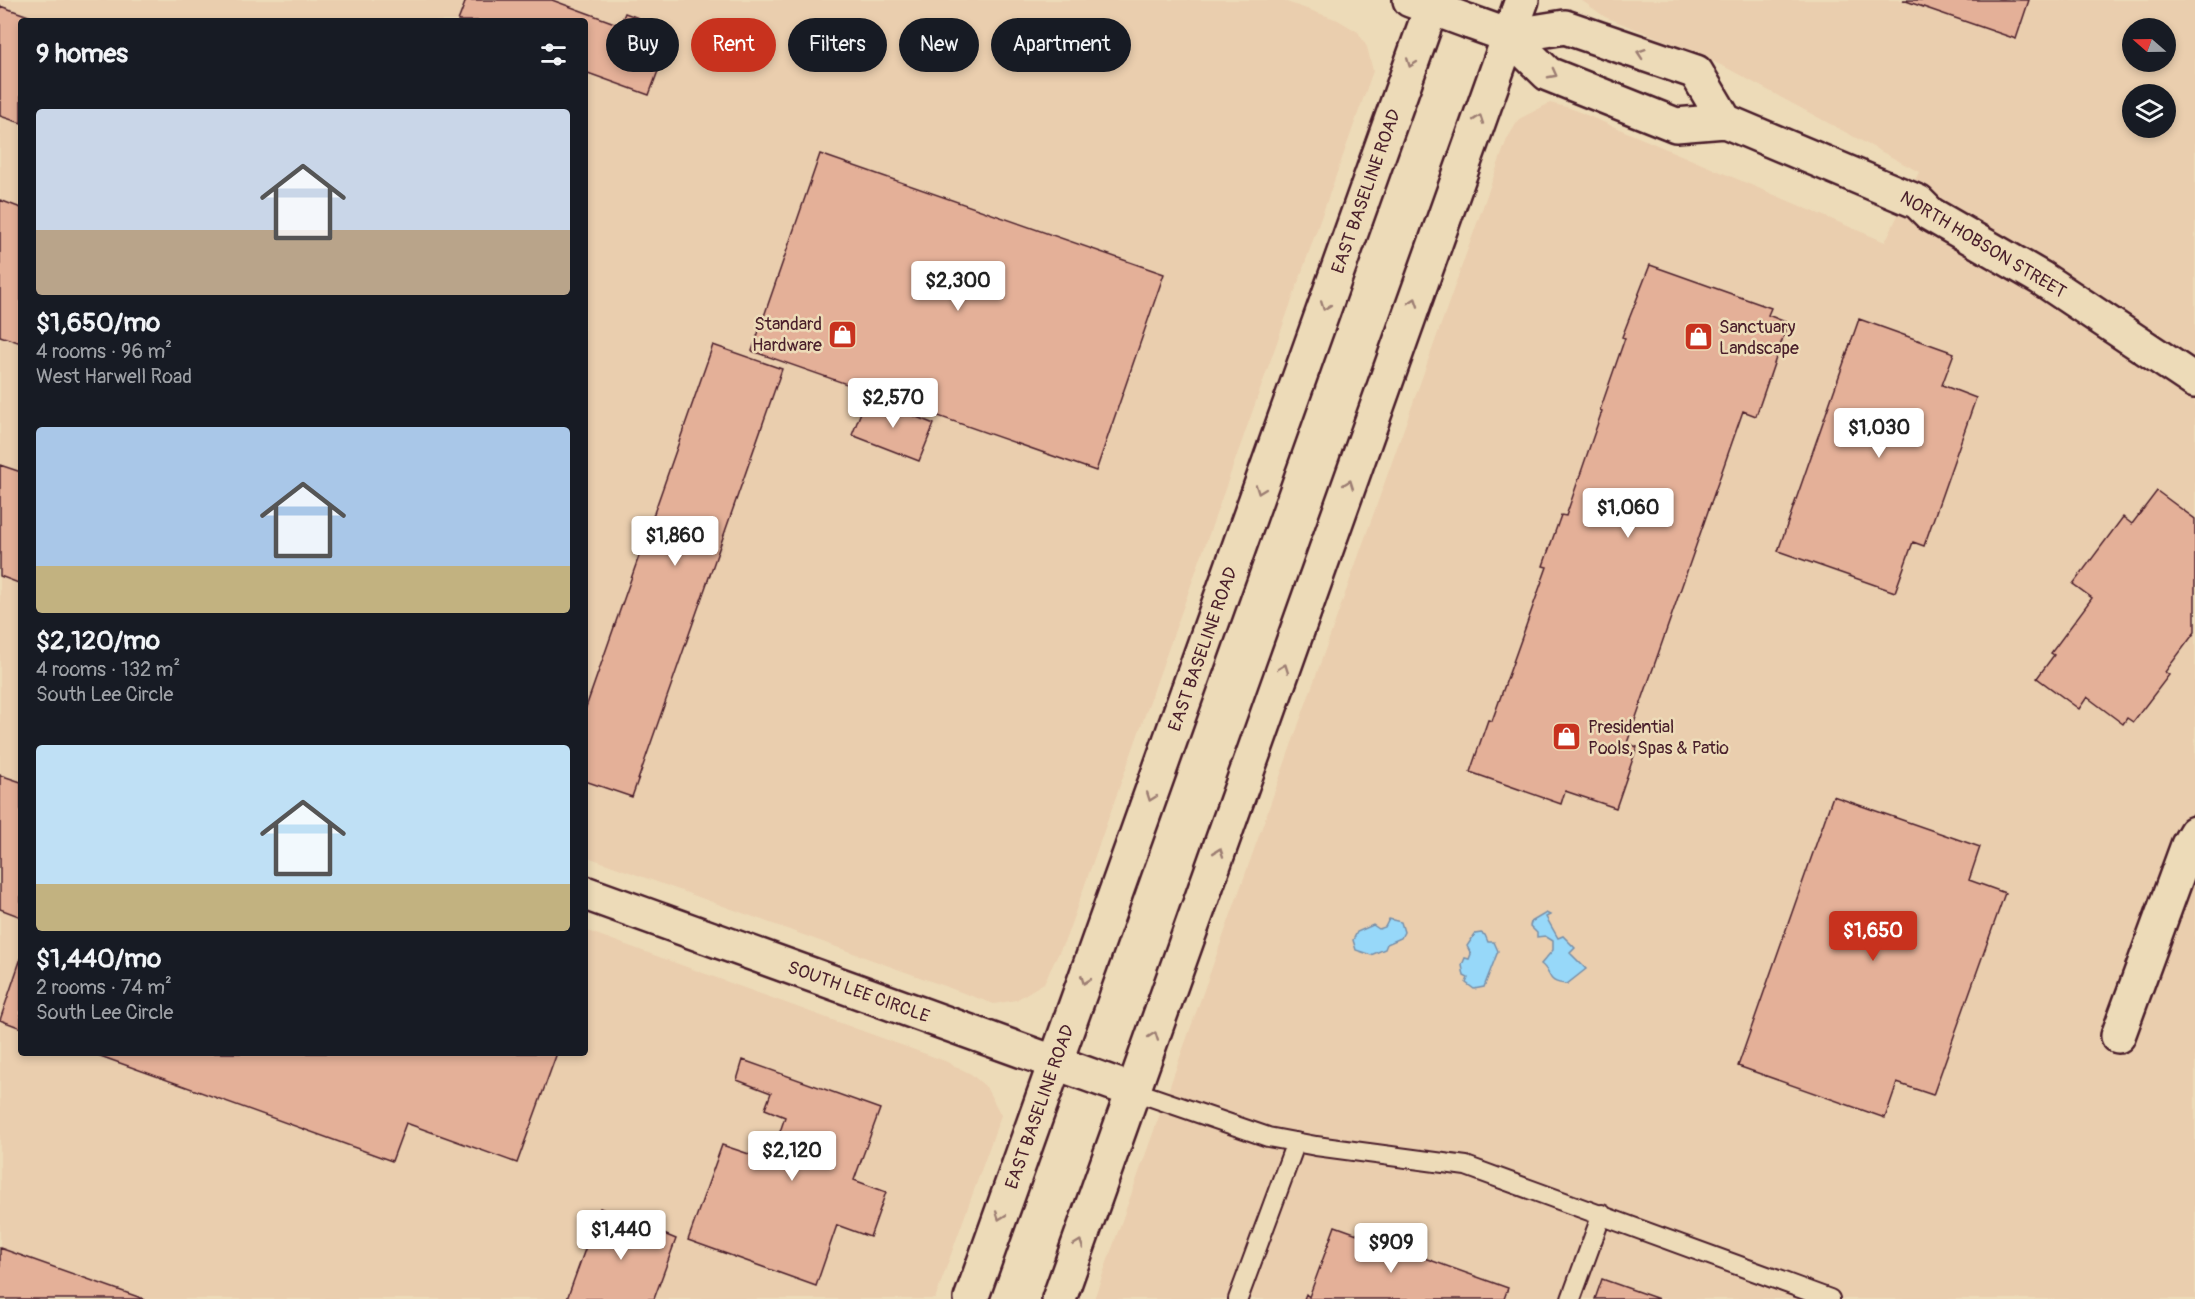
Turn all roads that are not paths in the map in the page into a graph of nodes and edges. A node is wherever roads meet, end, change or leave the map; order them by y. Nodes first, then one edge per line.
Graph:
1 (1522, 0) edge
2 (1425, 3) edge
3 (1509, 36) junction
4 (1725, 121) junction
5 (2195, 381) edge
6 (2195, 833) edge
7 (588, 894) edge
8 (2118, 1035) dead end
9 (1055, 1062) junction
10 (1134, 1091) junction
11 (1296, 1142) junction
12 (1602, 1214) junction
13 (971, 1299) edge
14 (1059, 1299) edge
15 (1238, 1299) edge
16 (1571, 1299) edge
17 (1830, 1299) edge

1 - 3 main road
2 - 3 main road, NORTH HOBSON STREET
2 -> 9 main road, EAST BASELINE ROAD
3 -> 4 main road, NORTH HOBSON STREET
4 -> 3 main road, NORTH HOBSON STREET
10 -> 3 main road
4 - 5 main road, NORTH HOBSON STREET
6 - 8 main road
7 - 9 main road, SOUTH LEE CIRCLE
9 - 10 main road, SOUTH LEE CIRCLE
9 -> 13 main road, EAST BASELINE ROAD
10 - 11 lane
14 -> 10 main road
11 - 12 lane
11 - 15 lane
12 - 16 lane
12 - 17 lane

